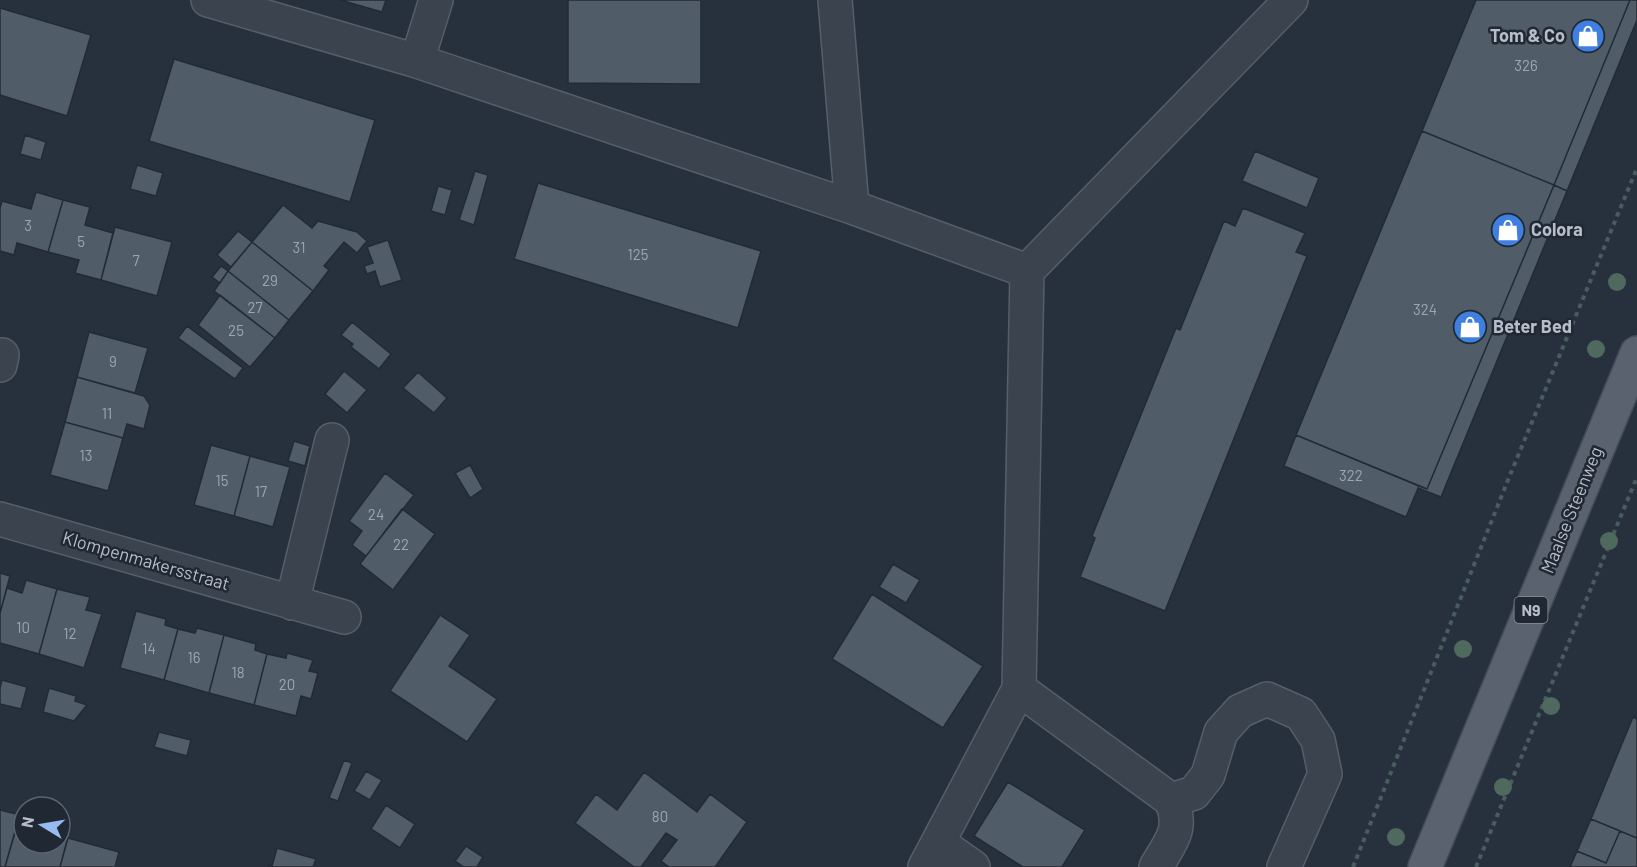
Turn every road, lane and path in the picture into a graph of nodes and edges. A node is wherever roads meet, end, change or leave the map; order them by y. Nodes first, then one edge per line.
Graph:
1 (208, 0) edge
2 (436, 0) edge
3 (835, 0) edge
4 (1290, 0) edge
5 (417, 61) junction
6 (1637, 168) edge
7 (852, 207) junction
8 (1027, 271) junction
9 (1637, 353) edge
10 (332, 440) dead end
11 (1637, 477) edge
12 (0, 519) edge
13 (292, 603) junction
14 (344, 617) dead end
15 (1019, 689) junction
16 (1171, 800) junction
17 (932, 855) edge
18 (973, 867) edge
19 (1156, 867) edge
20 (1284, 867) edge
21 (1353, 867) edge
22 (1425, 867) edge
23 (1476, 867) edge

1 - 5 street
2 - 5 street
3 - 7 street
4 - 8 street
5 - 7 street
6 - 21 path
7 - 8 street
8 - 15 street
9 - 22 main road, Maalse Steenweg / N9
10 - 13 street
11 - 23 path
12 - 13 street, Klompenmakersstraat
13 - 14 street, Klompenmakersstraat
15 - 16 street
15 - 17 street
16 - 19 street
16 - 20 street
17 - 18 street

